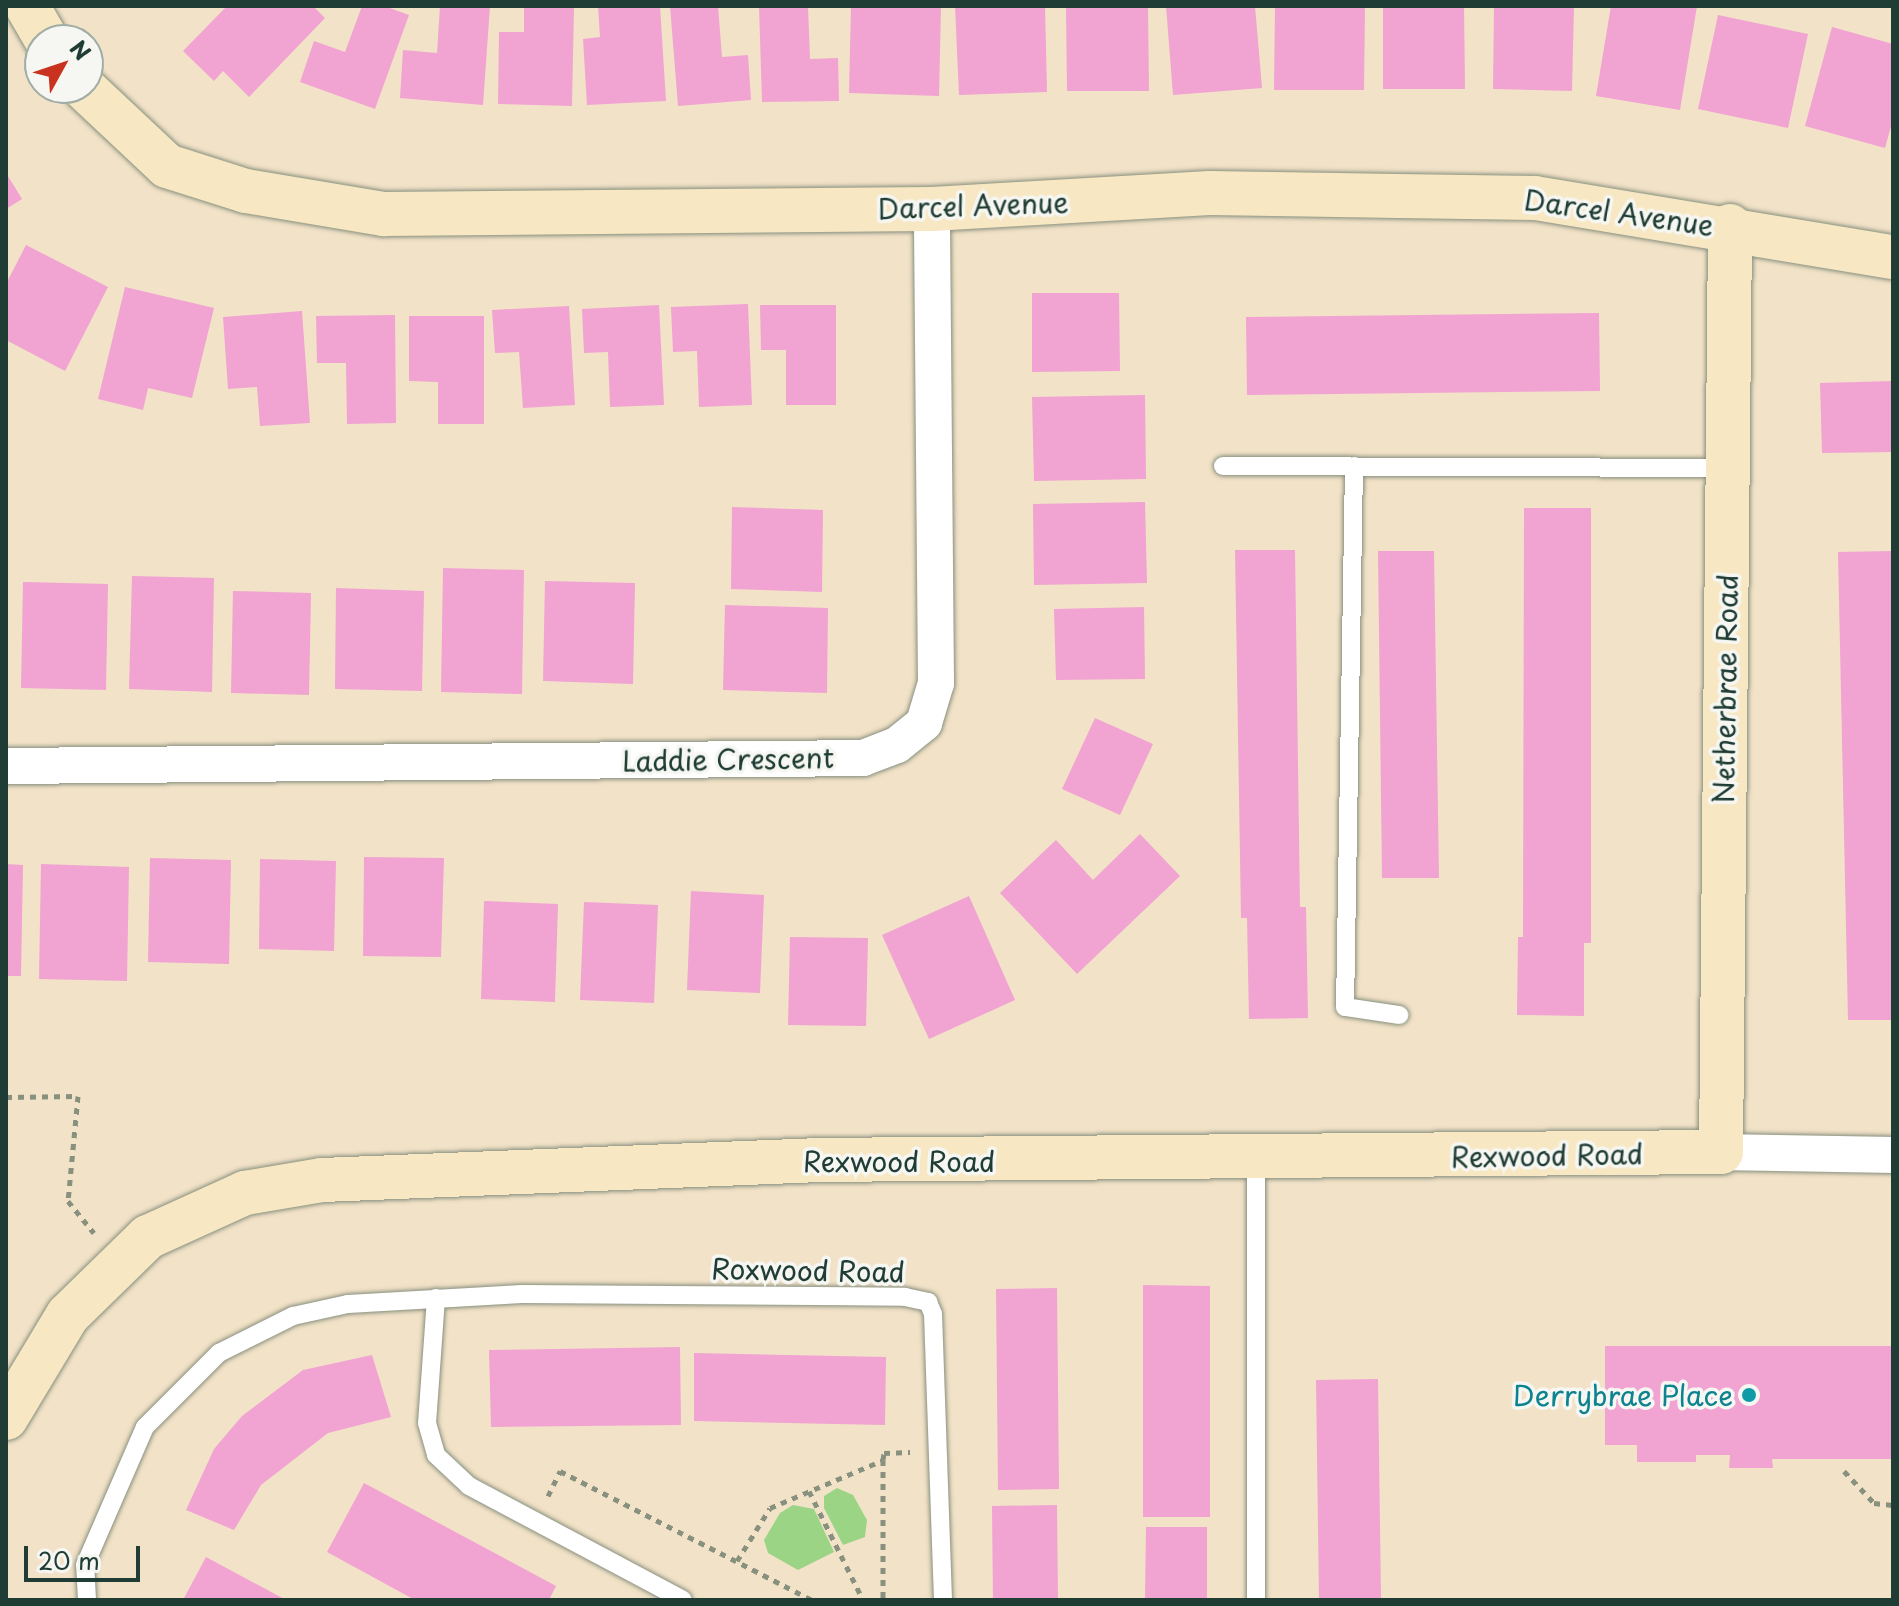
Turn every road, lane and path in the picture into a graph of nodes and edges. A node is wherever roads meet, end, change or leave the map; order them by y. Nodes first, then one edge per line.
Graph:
1 (27, 6) edge
2 (38, 24) edge
3 (101, 104) edge
4 (932, 209) junction
5 (1730, 226) junction
6 (1893, 257) edge
7 (1223, 466) dead end
8 (1354, 466) junction
9 (1727, 468) junction
10 (6, 766) edge
11 (1399, 1015) dead end
12 (6, 1097) edge
13 (1721, 1152) junction
14 (1893, 1155) edge
15 (1256, 1160) junction
16 (119, 1264) junction
17 (436, 1298) junction
18 (6, 1418) edge
19 (939, 1451) junction
20 (883, 1460) junction
21 (1844, 1471) dead end
22 (809, 1491) junction
23 (1893, 1505) edge
24 (535, 1521) junction
25 (737, 1561) junction
26 (87, 1600) edge
27 (683, 1600) edge
28 (812, 1600) edge
29 (863, 1600) edge
30 (883, 1600) edge
31 (943, 1600) edge
32 (1256, 1600) edge

1 - 2 street
3 - 4 street, Darcel Avenue
4 - 5 street, Darcel Avenue
4 - 10 street, Laddie Crescent
5 - 6 street, Darcel Avenue
5 - 9 street, Netherbrae Road
7 - 8 lane
8 - 9 lane
8 - 11 lane
9 - 13 street, Netherbrae Road
12 - 16 path
13 - 14 street, Rexwood Road
13 - 15 street, Rexwood Road
15 - 16 street, Rexwood Road
15 - 32 lane
16 - 18 street, Rexwood Road
17 - 19 lane, Roxwood Road
17 - 24 lane
17 - 26 lane, Roxwood Road
19 - 20 path
19 - 31 lane, Roxwood Road
20 - 22 path
20 - 30 path
21 - 23 path
22 - 25 path
22 - 29 path
24 - 25 path
24 - 27 lane
25 - 28 path

